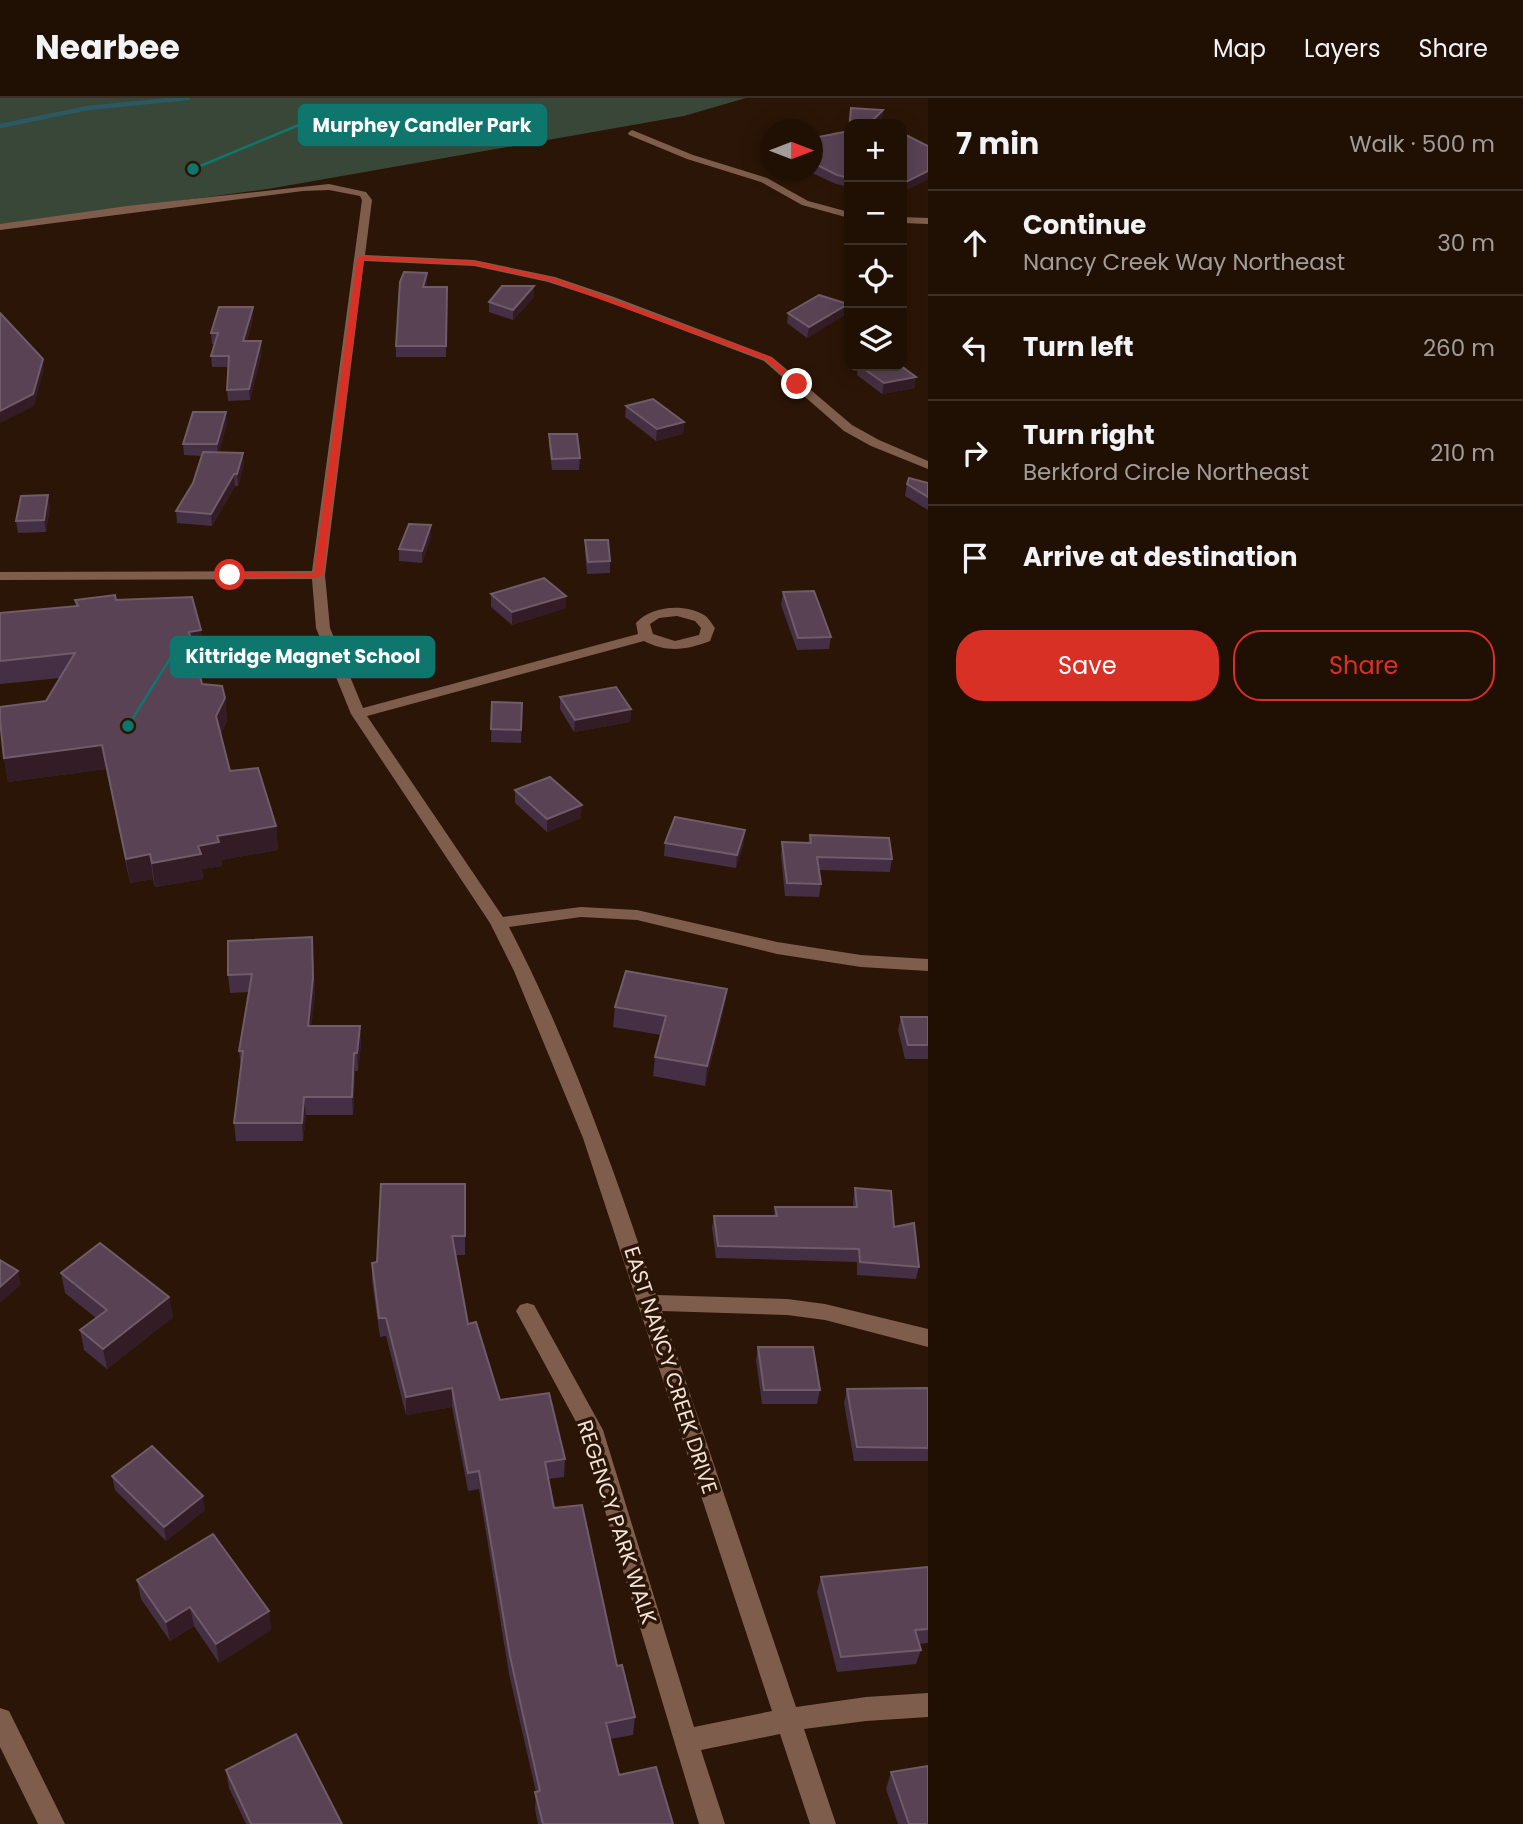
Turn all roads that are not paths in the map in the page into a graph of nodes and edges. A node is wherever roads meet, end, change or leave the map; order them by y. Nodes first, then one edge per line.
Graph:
1 (632, 133) dead end
2 (844, 214) edge
3 (907, 220) edge
4 (928, 221) edge
5 (0, 227) edge
6 (361, 258) junction
7 (928, 465) edge
8 (318, 575) junction
9 (0, 576) edge
10 (646, 636) dead end
11 (358, 714) junction
12 (498, 923) junction
13 (928, 965) edge
14 (650, 1304) junction
15 (527, 1311) dead end
16 (928, 1338) edge
17 (928, 1705) edge
18 (0, 1720) edge
19 (788, 1720) junction
20 (685, 1741) junction
21 (52, 1824) edge
22 (712, 1824) edge
23 (823, 1824) edge

1 - 2 street
3 - 4 street
5 - 6 street
6 - 7 street
6 - 8 street
8 - 9 street
8 - 11 street
10 - 11 street
11 - 12 street, EAST NANCY CREEK DRIVE
12 - 13 street
12 - 14 street, EAST NANCY CREEK DRIVE
14 - 16 street
14 - 19 street, EAST NANCY CREEK DRIVE
15 - 20 street, REGENCY PARK WALK
17 - 19 street
18 - 21 street
19 - 20 street
19 - 23 street, EAST NANCY CREEK DRIVE
20 - 22 street, REGENCY PARK WALK

